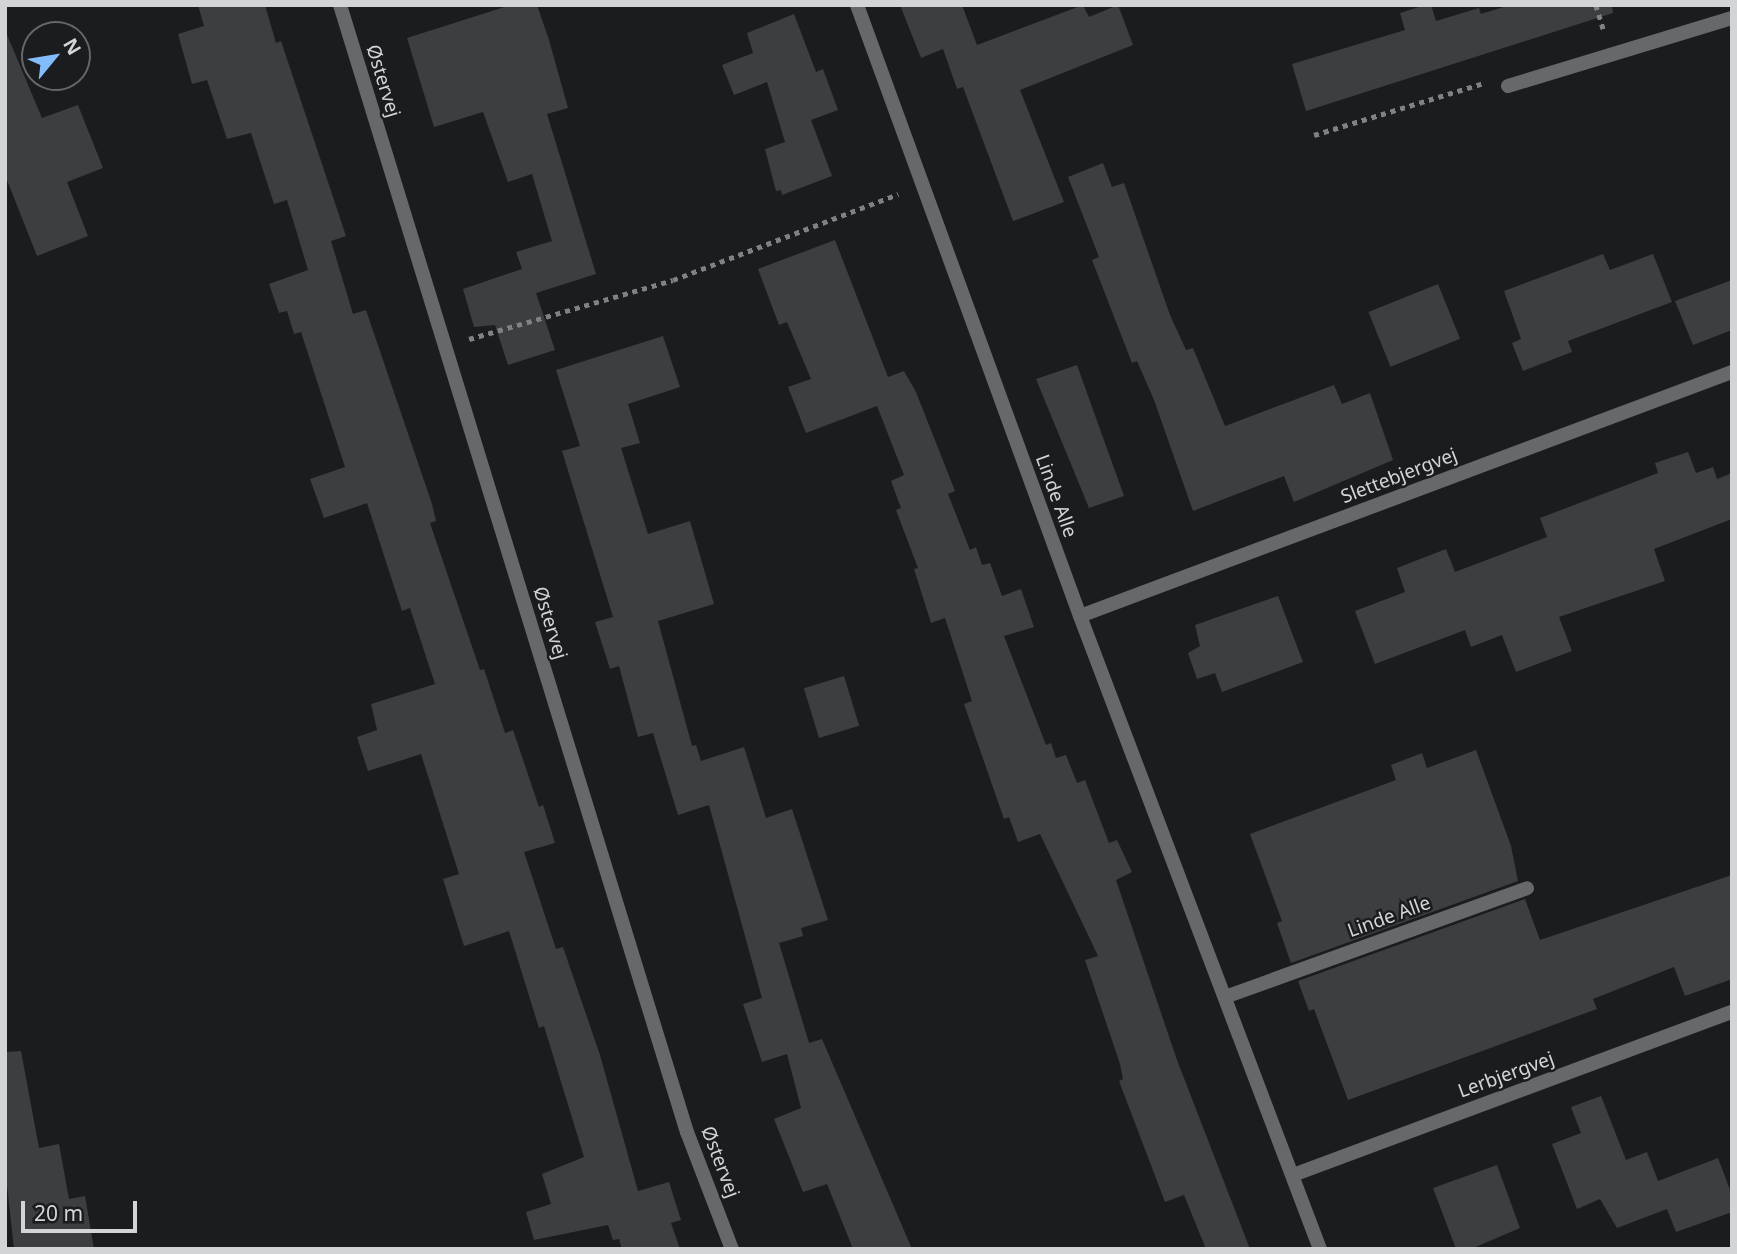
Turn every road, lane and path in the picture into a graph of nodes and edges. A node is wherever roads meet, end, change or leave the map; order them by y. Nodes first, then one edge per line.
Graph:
1 (340, 5) edge
2 (857, 5) edge
3 (1732, 19) edge
4 (1508, 86) joint
5 (1314, 135) dead end
6 (923, 185) junction
7 (445, 346) junction
8 (1732, 372) edge
9 (1080, 616) junction
10 (1527, 888) dead end
11 (1226, 997) junction
12 (1732, 1012) edge
13 (1293, 1175) junction
14 (732, 1249) edge
15 (1320, 1249) edge

1 - 7 street, Østervej
2 - 6 street, Linde Alle
3 - 4 street
4 - 5 path
6 - 7 path
6 - 9 street, Linde Alle
7 - 14 street, Østervej
8 - 9 street, Slettebjergvej
9 - 11 street, Linde Alle
10 - 11 street, Linde Alle
11 - 13 street, Linde Alle
12 - 13 street, Lerbjergvej
13 - 15 street, Linde Alle

